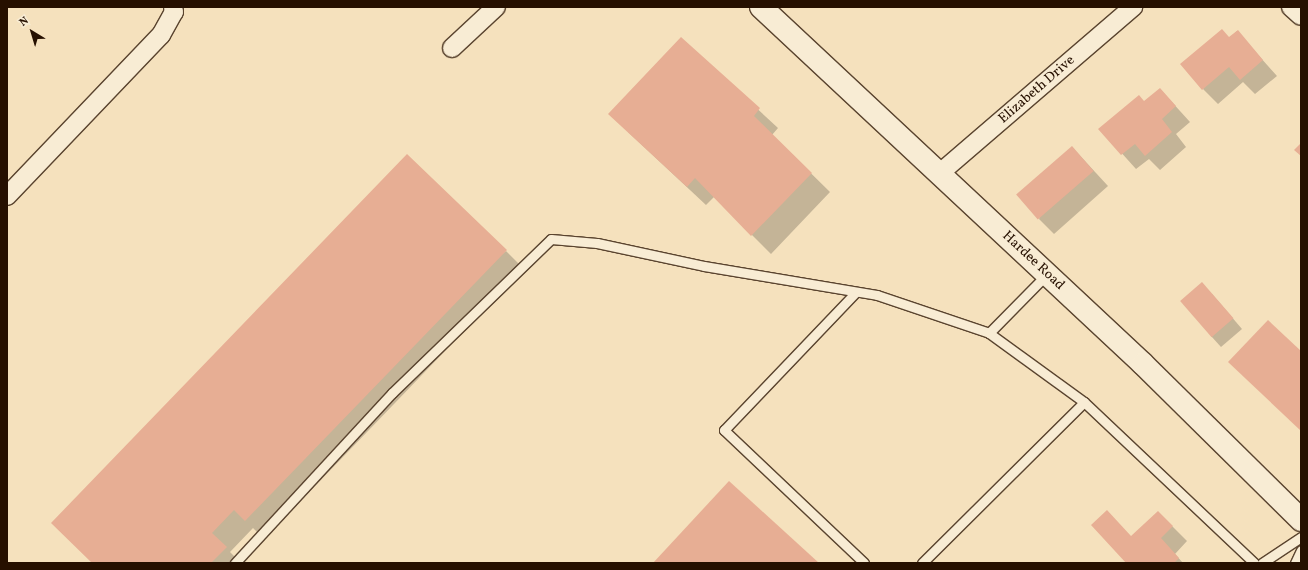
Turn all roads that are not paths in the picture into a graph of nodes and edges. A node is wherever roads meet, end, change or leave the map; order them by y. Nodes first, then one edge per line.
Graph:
1 (173, 7) edge
2 (496, 7) edge
3 (761, 7) edge
4 (1133, 7) edge
5 (1291, 7) edge
6 (1301, 16) edge
7 (452, 48) dead end
8 (940, 173) junction
9 (7, 196) edge
10 (1047, 274) junction
11 (856, 292) junction
12 (989, 333) junction
13 (1084, 402) junction
14 (1301, 520) edge
15 (1301, 536) edge
16 (1301, 550) edge
17 (235, 563) edge
18 (864, 563) edge
19 (922, 563) edge
20 (1254, 563) edge
21 (1262, 563) edge
22 (1295, 563) edge

1 - 9 street
2 - 7 street
3 - 8 street, Hardee Road
4 - 8 street, Elizabeth Drive
5 - 6 street
8 - 10 street, Hardee Road
10 - 12 lane
10 - 14 street, Hardee Road
11 - 12 lane
11 - 17 lane
11 - 18 lane
12 - 13 lane
13 - 19 lane
13 - 20 lane
15 - 21 lane
16 - 22 lane

